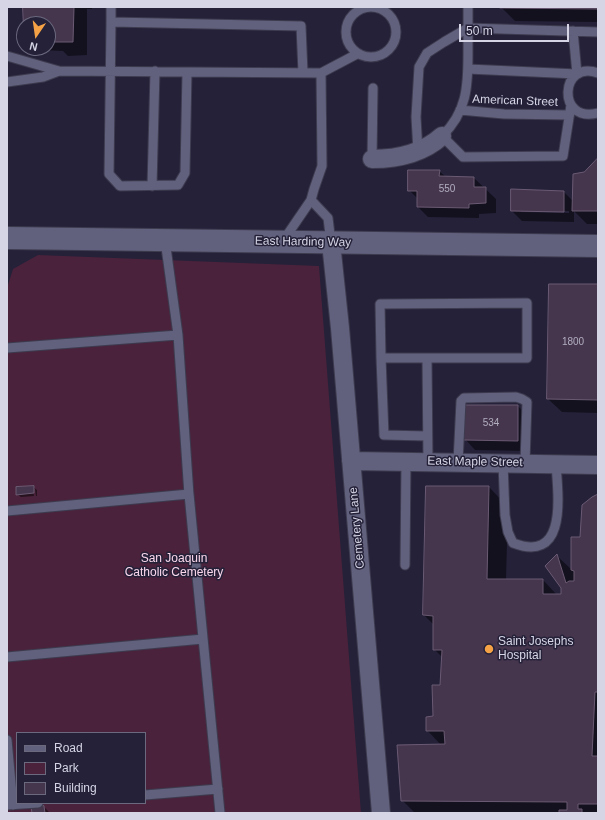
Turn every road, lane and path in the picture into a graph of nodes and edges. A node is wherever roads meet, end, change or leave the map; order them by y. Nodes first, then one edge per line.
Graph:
1 (111, 7) edge
2 (468, 7) edge
3 (111, 22) junction
4 (468, 28) junction
5 (573, 31) junction
6 (598, 32) edge
7 (357, 54) junction
8 (7, 56) edge
9 (468, 69) junction
10 (59, 71) junction
11 (110, 71) junction
12 (155, 71) junction
13 (187, 72) junction
14 (303, 73) junction
15 (321, 73) junction
16 (598, 73) edge
17 (577, 74) junction
18 (7, 82) edge
19 (373, 88) dead end
20 (571, 105) junction
21 (460, 110) junction
22 (598, 112) edge
23 (569, 115) junction
24 (442, 136) junction
25 (418, 152) junction
26 (372, 159) joint
27 (152, 186) junction
28 (311, 200) junction
29 (7, 238) edge
30 (165, 240) junction
31 (283, 242) junction
32 (331, 243) junction
33 (598, 246) edge
34 (178, 335) junction
35 (7, 348) edge
36 (381, 358) junction
37 (427, 358) junction
38 (427, 436) junction
39 (351, 461) junction
40 (406, 461) junction
41 (428, 462) junction
42 (458, 462) junction
43 (503, 463) junction
44 (524, 463) junction
45 (556, 464) junction
46 (598, 465) edge
47 (189, 495) junction
48 (7, 511) edge
49 (405, 565) dead end
50 (203, 639) junction
51 (7, 657) edge
52 (7, 740) edge
53 (218, 789) junction
54 (146, 795) edge
55 (24, 804) edge
56 (10, 805) edge
57 (220, 813) edge
58 (381, 813) edge

1 - 3 lane
2 - 4 lane, American Street
3 - 11 lane
3 - 14 lane
4 - 5 lane
4 - 9 lane, American Street
4 - 25 lane
5 - 6 lane
5 - 17 lane
7 - 7 lane
7 - 15 lane
8 - 10 lane
9 - 17 lane
9 - 21 lane, American Street
10 - 11 lane
10 - 18 lane
11 - 12 lane
11 - 27 lane
12 - 13 lane
12 - 27 lane
13 - 14 lane
13 - 27 lane
14 - 15 lane
15 - 28 lane
16 - 17 lane
17 - 20 lane
19 - 26 lane
20 - 22 lane
20 - 23 lane
21 - 23 lane, American Street
21 - 24 lane, American Street
23 - 24 lane
24 - 25 street
25 - 26 street
28 - 31 lane
28 - 32 lane
29 - 30 street, East Harding Way
30 - 31 street, East Harding Way
30 - 34 lane
31 - 32 street, East Harding Way
32 - 33 street, East Harding Way
32 - 39 street, Cemetery Lane
34 - 35 lane
34 - 47 lane
36 - 37 lane
36 - 37 lane
36 - 38 lane
37 - 38 lane
38 - 41 lane
39 - 40 street, East Maple Street
39 - 58 street, Cemetery Lane
40 - 41 street, East Maple Street
40 - 49 lane
41 - 42 street, East Maple Street
42 - 43 street, East Maple Street
42 - 44 lane
43 - 44 street, East Maple Street
43 - 45 lane
44 - 45 street, East Maple Street
45 - 46 street, East Maple Street
47 - 48 lane
47 - 50 lane
50 - 51 lane
50 - 53 lane
52 - 56 lane
53 - 54 lane
53 - 57 lane
55 - 56 lane

